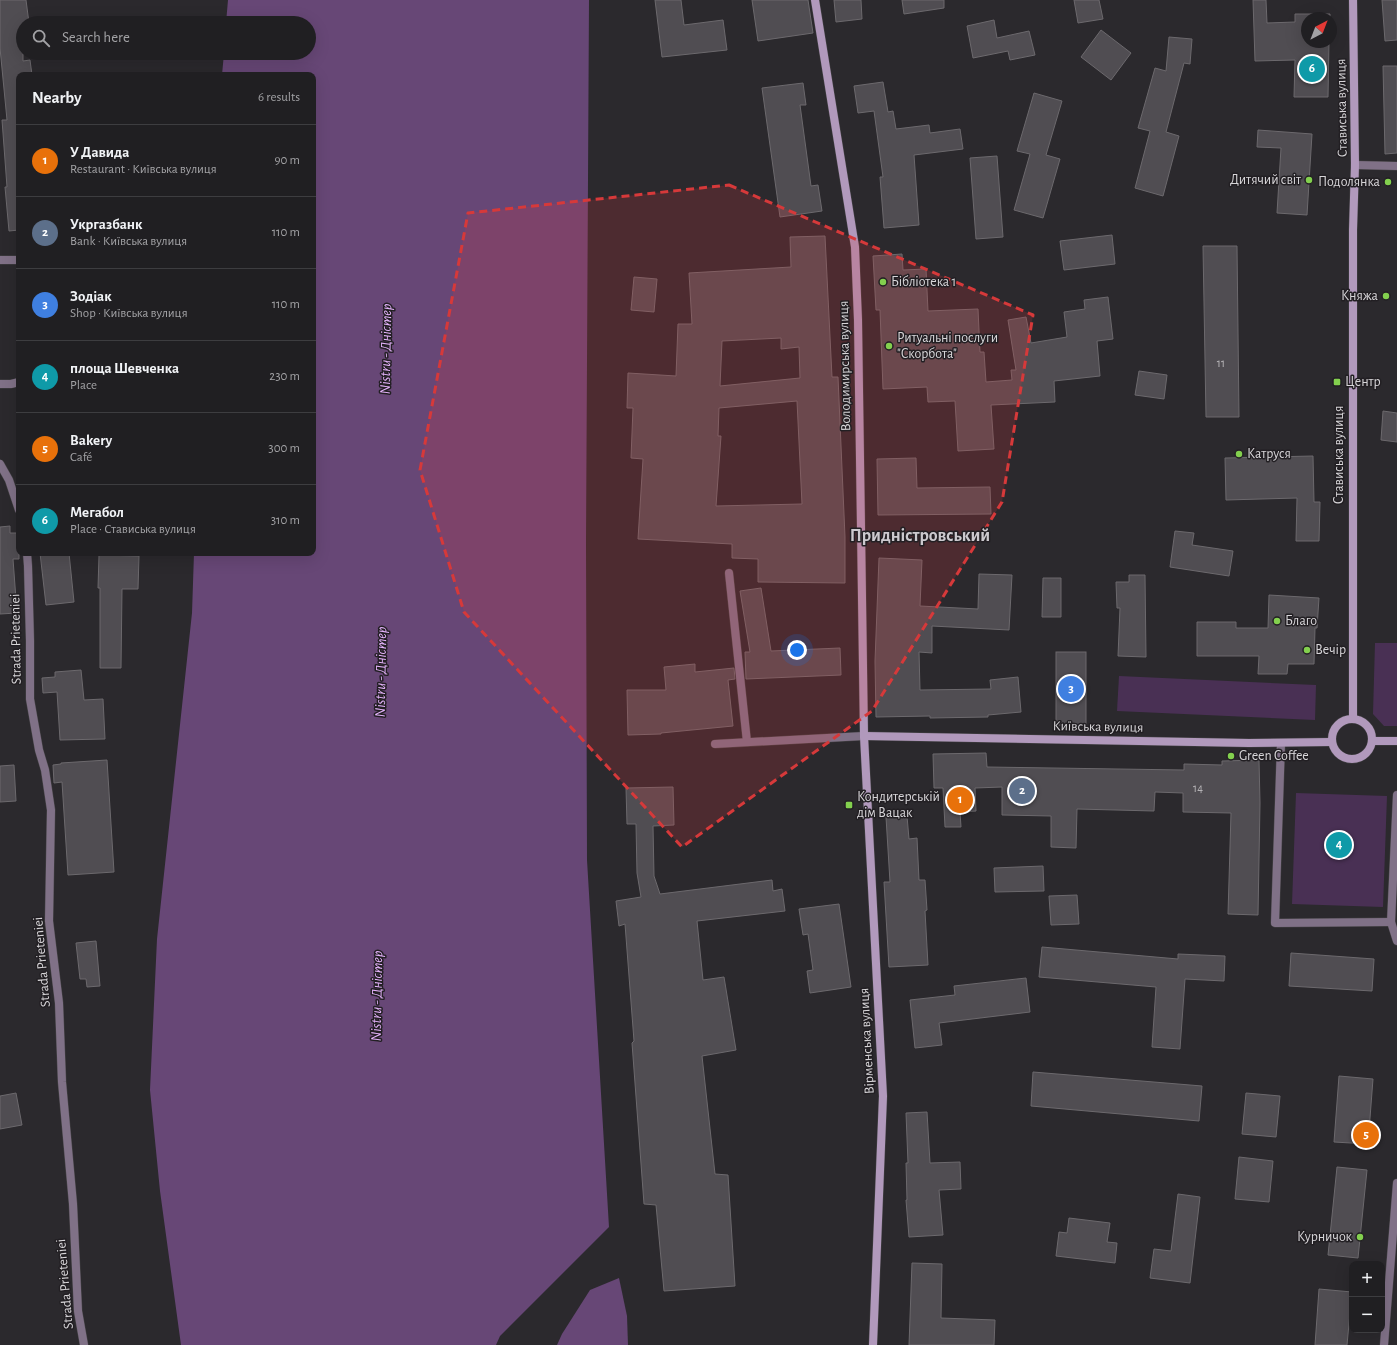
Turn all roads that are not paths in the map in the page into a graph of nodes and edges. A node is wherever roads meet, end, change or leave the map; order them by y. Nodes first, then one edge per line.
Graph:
1 (815, 0) edge
2 (1353, 0) edge
3 (1355, 165) junction
4 (1397, 166) edge
5 (0, 260) edge
6 (16, 260) edge
7 (16, 383) edge
8 (0, 384) edge
9 (0, 464) edge
10 (16, 501) edge
11 (27, 556) edge
12 (729, 572) dead end
13 (1353, 719) junction
14 (864, 736) junction
15 (1372, 741) junction
16 (1397, 741) edge
17 (748, 742) junction
18 (1331, 742) junction
19 (1281, 743) junction
20 (715, 744) dead end
21 (1397, 795) edge
22 (1391, 922) junction
23 (1397, 941) edge
24 (1397, 1183) edge
25 (84, 1345) edge
26 (873, 1345) edge
27 (1384, 1345) edge

1 - 14 main road, Володимирська вулиця
2 - 3 main road, Стависька вулиця
3 - 4 street
3 - 13 main road, Стависька вулиця
5 - 6 street
7 - 8 street
9 - 10 street
11 - 25 street, Strada Prieteniei
12 - 17 street
13 - 15 main road
13 - 18 main road
14 - 17 street
14 - 19 main road, Київська вулиця
14 - 26 main road, Вірменська вулиця
15 - 16 main road
15 - 18 main road
17 - 20 street
18 - 19 main road, Київська вулиця
19 - 22 street
21 - 22 street
22 - 23 street
24 - 27 street

